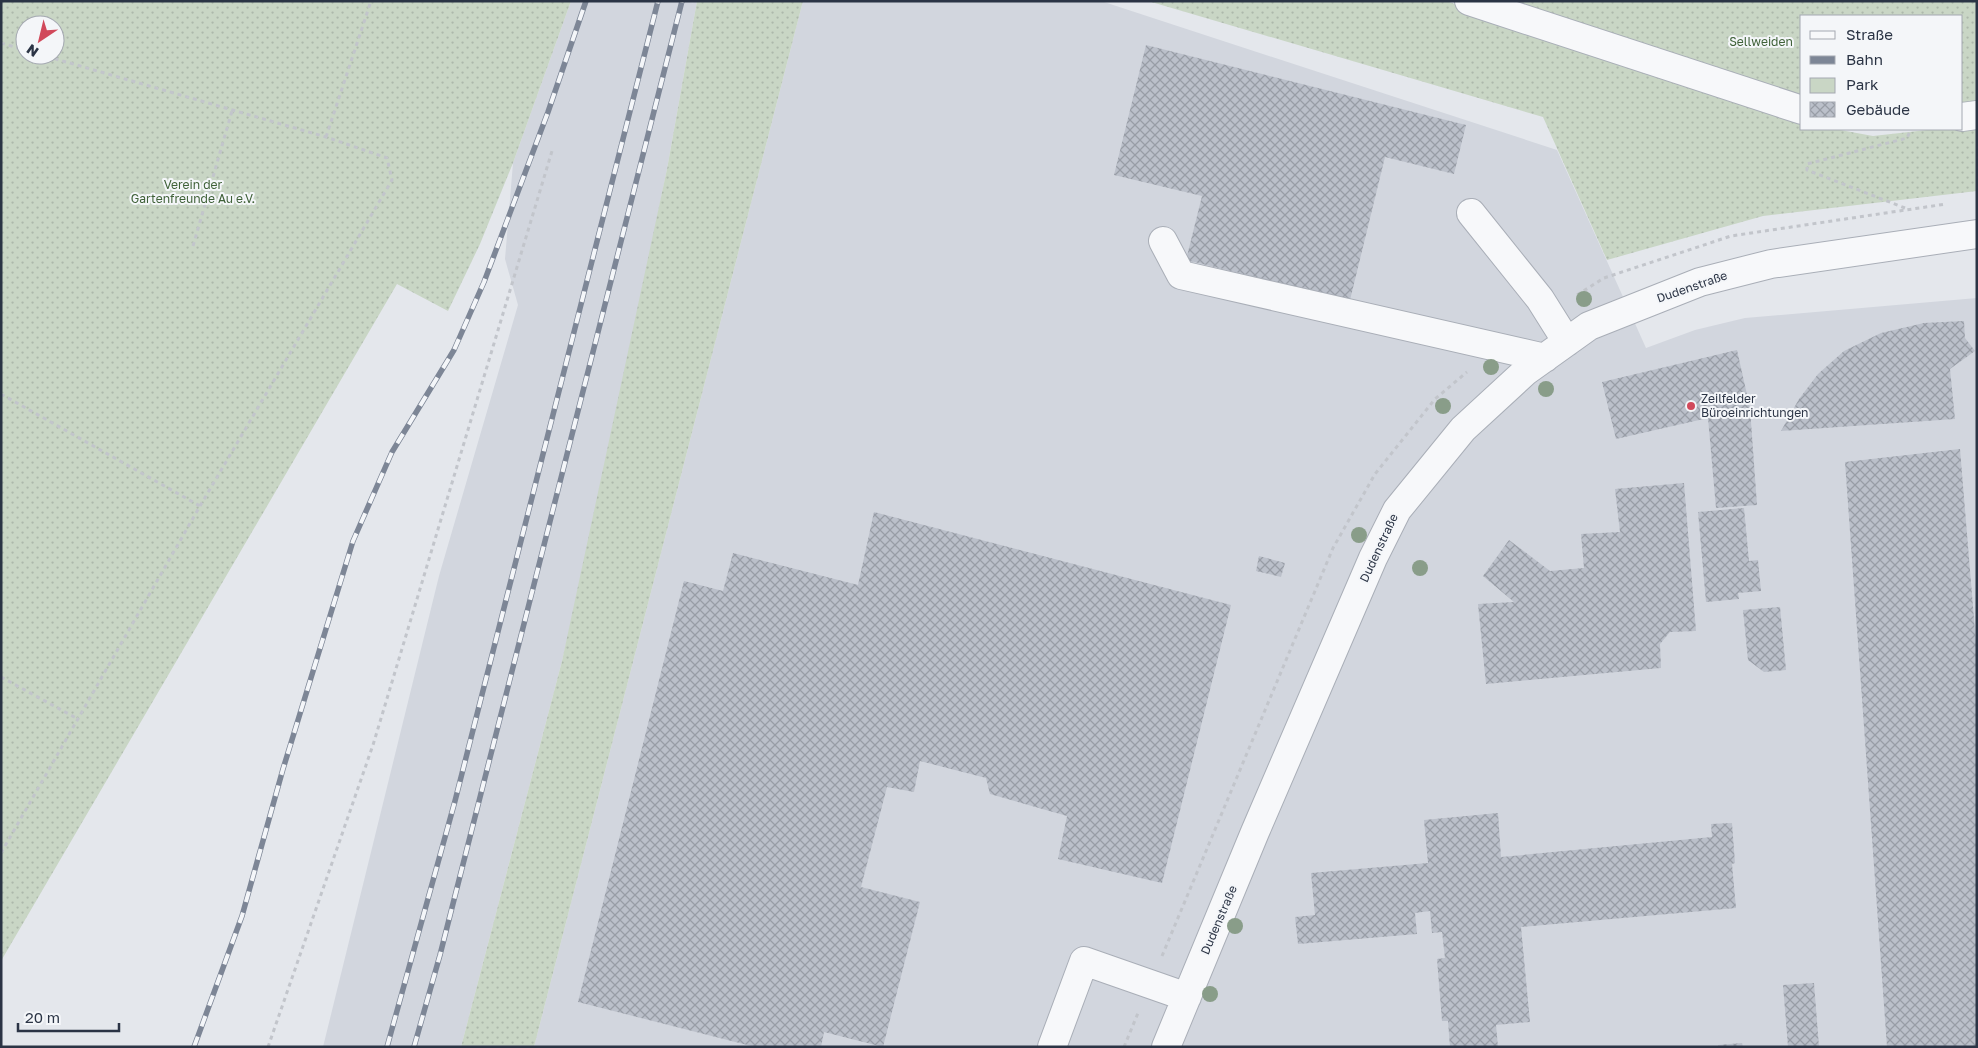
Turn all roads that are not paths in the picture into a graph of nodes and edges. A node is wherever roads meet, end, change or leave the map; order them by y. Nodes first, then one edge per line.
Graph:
1 (1469, 1) edge
2 (1800, 109) edge
3 (1977, 115) edge
4 (1963, 117) edge
5 (1471, 213) dead end
6 (1977, 234) edge
7 (1163, 240) dead end
8 (1870, 250) junction
9 (1977, 252) edge
10 (1567, 342) junction
11 (1545, 358) junction
12 (1187, 997) junction
13 (1052, 1047) edge
14 (1166, 1047) edge

1 - 2 street
3 - 4 street
5 - 10 street
6 - 8 street, Dudenstraße
7 - 11 street
8 - 9 street, Dudenstraße
8 - 10 street, Dudenstraße
10 - 11 street, Dudenstraße
11 - 12 street, Dudenstraße
12 - 13 street
12 - 14 street, Dudenstraße

